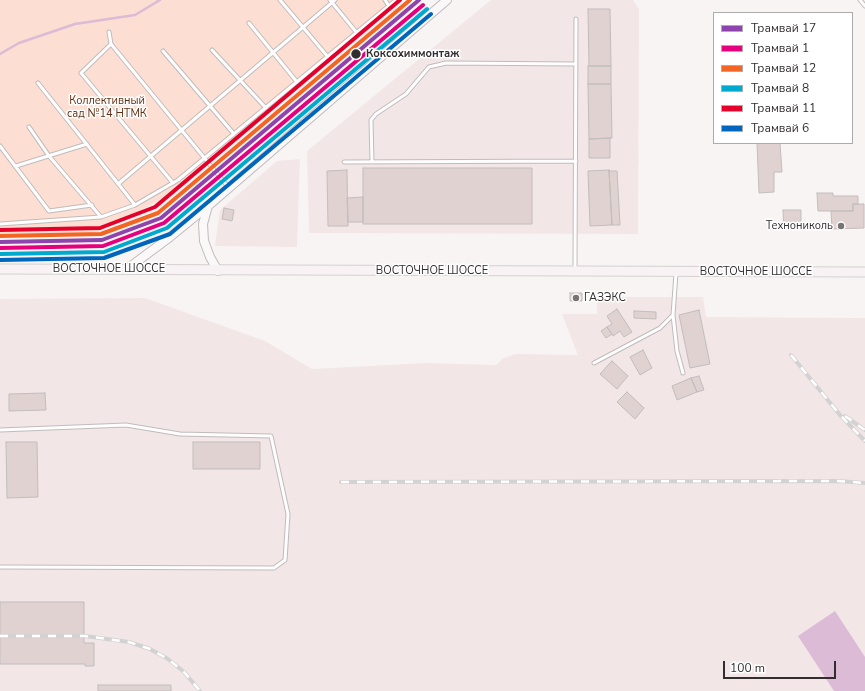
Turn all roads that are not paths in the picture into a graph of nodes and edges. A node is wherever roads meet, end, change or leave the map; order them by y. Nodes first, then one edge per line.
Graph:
1 (280, 0) edge
2 (385, 0) edge
3 (396, 0) edge
4 (447, 0) edge
5 (860, 0) edge
6 (333, 1) edge
7 (389, 6) junction
8 (865, 6) edge
9 (576, 19) dead end
10 (249, 23) dead end
11 (303, 27) junction
12 (109, 32) dead end
13 (356, 33) junction
14 (111, 44) junction
15 (212, 50) dead end
16 (163, 51) dead end
17 (273, 52) junction
18 (328, 57) junction
19 (576, 64) junction
20 (240, 80) junction
21 (38, 82) dead end
22 (297, 82) junction
23 (210, 106) junction
24 (266, 108) junction
25 (29, 127) dead end
26 (182, 130) junction
27 (234, 134) junction
28 (86, 144) junction
29 (0, 146) edge
30 (49, 156) junction
31 (151, 156) junction
32 (204, 158) junction
33 (576, 161) junction
34 (344, 162) dead end
35 (372, 162) junction
36 (16, 166) junction
37 (173, 183) junction
38 (118, 184) junction
39 (229, 188) junction
40 (135, 205) junction
41 (92, 206) junction
42 (208, 206) junction
43 (101, 217) junction
44 (0, 224) edge
45 (0, 269) edge
46 (127, 269) junction
47 (218, 270) junction
48 (575, 271) junction
49 (676, 272) junction
50 (865, 272) edge
51 (673, 315) junction
52 (594, 363) dead end
53 (683, 373) dead end
54 (0, 430) edge
55 (0, 567) edge

1 - 11 lane
2 - 7 lane
3 - 7 lane
4 - 39 street
5 - 8 lane
6 - 11 lane
6 - 13 lane
7 - 13 lane
9 - 19 lane
10 - 17 lane
11 - 17 lane
11 - 18 lane
12 - 14 lane
13 - 18 lane
14 - 26 lane
14 - 31 lane
15 - 20 lane
16 - 23 lane
17 - 20 lane
17 - 22 lane
18 - 22 lane
19 - 33 lane
19 - 35 lane
20 - 23 lane
20 - 24 lane
21 - 28 lane
22 - 24 lane
23 - 26 lane
23 - 27 lane
24 - 27 lane
25 - 30 lane
26 - 31 lane
26 - 32 lane
27 - 32 lane
28 - 30 lane
28 - 38 lane
29 - 36 lane
30 - 36 lane
30 - 41 lane
31 - 37 lane
31 - 38 lane
32 - 37 lane
32 - 39 lane
33 - 35 lane
33 - 48 lane
34 - 35 lane
36 - 41 lane
37 - 40 lane
38 - 40 lane
39 - 42 street
40 - 43 lane
41 - 43 lane
42 - 46 street
42 - 47 street
43 - 44 lane
45 - 46 main road, ВОСТОЧНОЕ ШОССЕ
46 - 47 main road, ВОСТОЧНОЕ ШОССЕ
47 - 48 main road, ВОСТОЧНОЕ ШОССЕ
48 - 49 main road, ВОСТОЧНОЕ ШОССЕ
49 - 50 main road, ВОСТОЧНОЕ ШОССЕ
49 - 51 lane
51 - 52 lane
51 - 53 lane
54 - 55 lane

